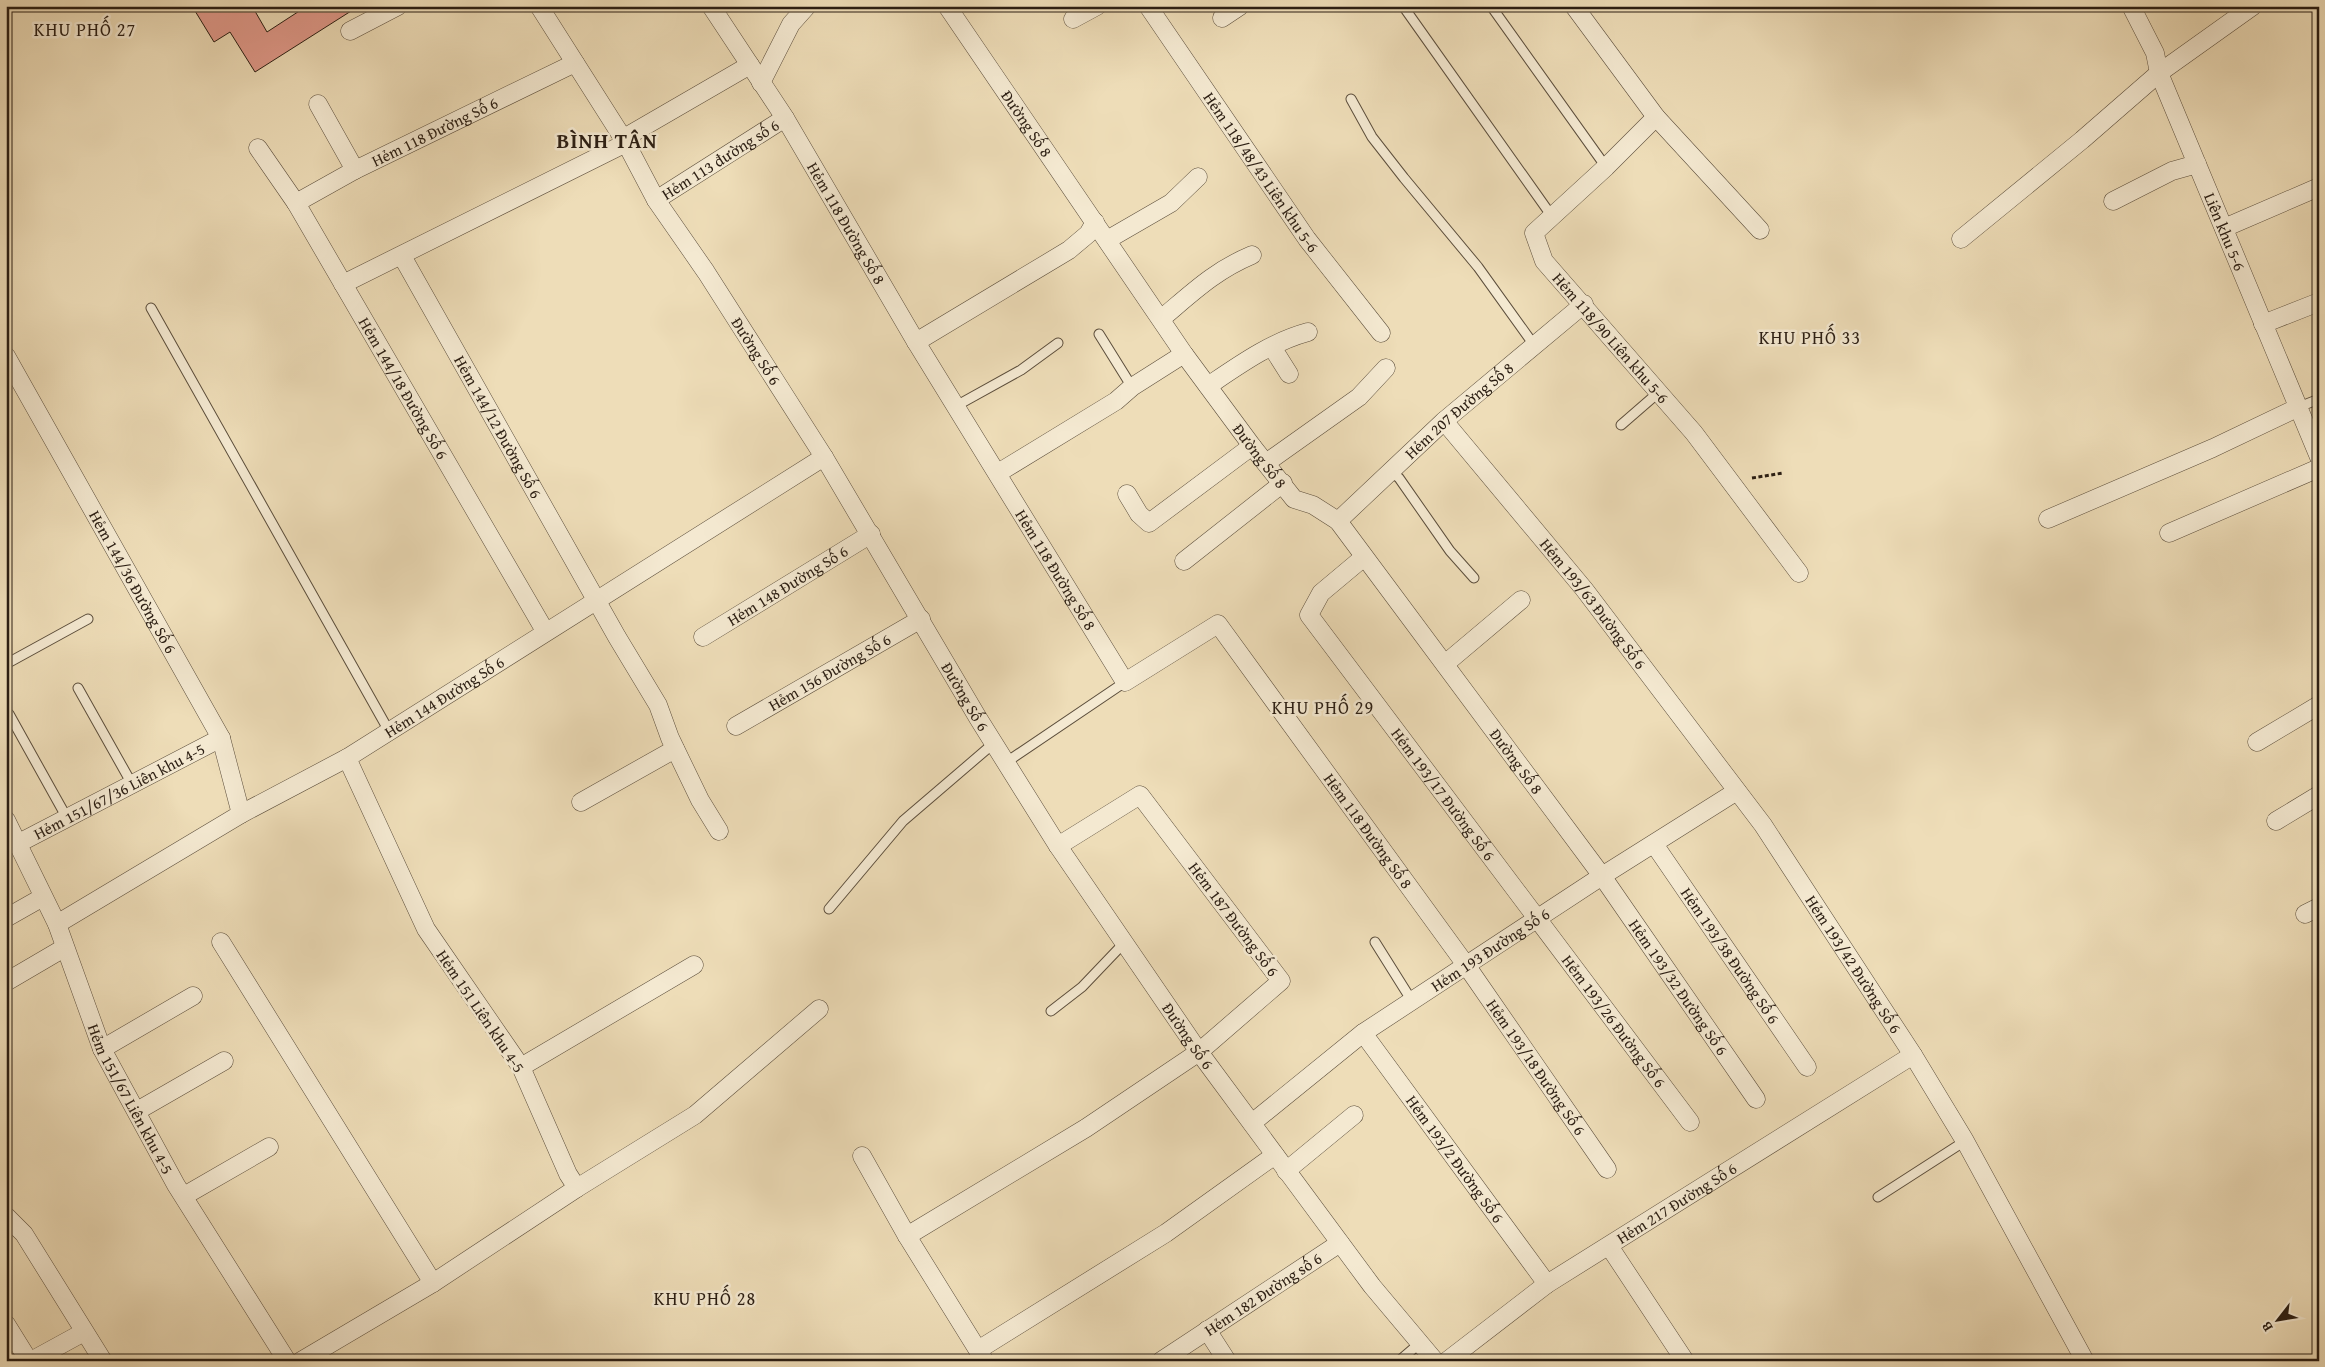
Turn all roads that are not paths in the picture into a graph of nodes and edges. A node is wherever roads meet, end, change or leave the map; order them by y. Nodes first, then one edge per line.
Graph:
1 (398, 6) edge
2 (539, 6) edge
3 (711, 6) edge
4 (807, 6) edge
5 (947, 6) edge
6 (1097, 6) edge
7 (1148, 6) edge
8 (1240, 6) edge
9 (1403, 6) edge
10 (1491, 6) edge
11 (1574, 6) edge
12 (2131, 6) edge
13 (2253, 6) edge
14 (1222, 18) dead end
15 (1072, 19) dead end
16 (350, 31) dead end
17 (575, 63) junction
18 (750, 65) junction
19 (2159, 73) junction
20 (761, 83) junction
21 (1352, 99) dead end
22 (318, 104) dead end
23 (1656, 117) junction
24 (785, 118) junction
25 (625, 141) junction
26 (258, 148) dead end
27 (2197, 164) junction
28 (1606, 167) junction
29 (355, 170) junction
30 (1198, 177) dead end
31 (2319, 187) edge
32 (656, 200) junction
33 (2113, 201) dead end
34 (296, 203) junction
35 (1551, 215) junction
36 (1094, 222) junction
37 (2224, 228) junction
38 (1760, 230) dead end
39 (1961, 239) dead end
40 (1106, 240) junction
41 (1252, 255) dead end
42 (402, 256) junction
43 (343, 284) junction
44 (2319, 302) edge
45 (1584, 304) junction
46 (151, 308) dead end
47 (1161, 319) junction
48 (2263, 324) junction
49 (1308, 332) dead end
50 (1382, 333) dead end
51 (1099, 334) dead end
52 (916, 342) junction
53 (1058, 343) dead end
54 (1534, 345) junction
55 (1272, 347) junction
56 (1184, 354) junction
57 (6, 356) edge
58 (1386, 368) dead end
59 (1289, 374) dead end
60 (1208, 386) junction
61 (1132, 387) junction
62 (1659, 392) junction
63 (2319, 399) edge
64 (956, 406) junction
65 (2299, 407) junction
66 (1444, 421) junction
67 (1621, 425) dead end
68 (1252, 446) junction
69 (824, 457) junction
70 (2319, 457) edge
71 (1266, 463) junction
72 (2319, 468) edge
73 (1390, 472) junction
74 (998, 473) junction
75 (1283, 483) junction
76 (1128, 494) dead end
77 (2048, 520) dead end
78 (1338, 522) junction
79 (2169, 533) dead end
80 (871, 534) junction
81 (1364, 556) junction
82 (1184, 561) dead end
83 (1799, 573) dead end
84 (1474, 578) dead end
85 (596, 599) junction
86 (1521, 600) dead end
87 (88, 619) dead end
88 (921, 619) junction
89 (546, 631) junction
90 (703, 638) dead end
91 (6, 664) edge
92 (1445, 664) junction
93 (1125, 682) junction
94 (78, 688) dead end
95 (2319, 705) edge
96 (8, 714) dead end
97 (736, 726) dead end
98 (389, 731) junction
99 (221, 738) junction
100 (2257, 742) dead end
101 (994, 743) junction
102 (675, 749) junction
103 (346, 758) junction
104 (1005, 763) junction
105 (132, 784) junction
106 (1737, 791) junction
107 (2319, 795) edge
108 (581, 802) dead end
109 (241, 814) junction
110 (67, 818) junction
111 (6, 820) edge
112 (2276, 821) dead end
113 (719, 831) dead end
114 (17, 844) junction
115 (1654, 844) junction
116 (1058, 846) junction
117 (1602, 876) junction
118 (43, 897) junction
119 (829, 909) dead end
120 (6, 918) edge
121 (1537, 919) junction
122 (57, 924) junction
123 (221, 942) dead end
124 (1375, 942) dead end
125 (1124, 943) junction
126 (64, 948) junction
127 (694, 965) dead end
128 (1466, 965) junction
129 (6, 982) edge
130 (193, 996) dead end
131 (1412, 1001) junction
132 (819, 1009) dead end
133 (1051, 1011) dead end
134 (1363, 1033) junction
135 (102, 1049) junction
136 (1199, 1052) junction
137 (1913, 1055) junction
138 (224, 1061) dead end
139 (522, 1067) junction
140 (1807, 1067) dead end
141 (1756, 1099) dead end
142 (136, 1111) junction
143 (1354, 1115) dead end
144 (1252, 1122) junction
145 (1690, 1122) dead end
146 (1965, 1141) junction
147 (269, 1147) dead end
148 (1275, 1155) junction
149 (862, 1156) dead end
150 (1607, 1169) dead end
151 (1286, 1171) junction
152 (577, 1188) junction
153 (184, 1196) junction
154 (1878, 1197) dead end
155 (6, 1216) edge
156 (907, 1236) junction
157 (1340, 1244) junction
158 (1609, 1246) junction
159 (433, 1282) junction
160 (1547, 1284) junction
161 (6, 1324) edge
162 (1207, 1330) junction
163 (84, 1332) junction
164 (1420, 1343) junction
165 (982, 1356) edge
166 (30, 1361) edge
167 (102, 1361) edge
168 (286, 1361) edge
169 (301, 1361) edge
170 (1161, 1361) edge
171 (1227, 1361) edge
172 (1399, 1361) edge
173 (1434, 1361) edge
174 (1447, 1361) edge
175 (1686, 1361) edge
176 (2085, 1361) edge

1 - 16 street
2 - 17 street, Đường Số 6
3 - 18 street, Hẻm 118 Đường Số 8
4 - 20 street
5 - 36 street, Đường Số 8
6 - 15 street
7 - 50 street, Hẻm 118/48/43 Liên khu 5-6
8 - 14 street
9 - 35 lane
10 - 28 lane
11 - 23 street
12 - 19 street, Liên khu 5-6
13 - 19 street
17 - 25 street, Đường Số 6
17 - 29 street, Hẻm 118 Đường Số 6
18 - 20 street, Hẻm 118 Đường Số 8
18 - 25 street
19 - 27 street, Liên khu 5-6
19 - 39 street
20 - 24 street, Hẻm 118 Đường Số 8
21 - 54 lane
22 - 29 street
23 - 28 street, Hẻm 118/90 Liên khu 5-6
23 - 38 street
24 - 32 street, Hẻm 113 đường số 6
24 - 52 street, Hẻm 118 Đường Số 8
25 - 32 street, Đường Số 6
25 - 42 street
26 - 34 street, Hẻm 144/18 Đường Số 6
27 - 33 street
27 - 37 street, Liên khu 5-6
28 - 35 street, Hẻm 118/90 Liên khu 5-6
29 - 34 street, Hẻm 118 Đường Số 6
30 - 40 street
31 - 37 street
32 - 69 street, Đường Số 6
34 - 43 street, Hẻm 144/18 Đường Số 6
35 - 45 street, Hẻm 118/90 Liên khu 5-6
36 - 40 street, Đường Số 8
36 - 52 street
37 - 48 street, Liên khu 5-6
40 - 47 street, Đường Số 8
41 - 47 street
42 - 43 street
42 - 85 street, Hẻm 144/12 Đường Số 6
43 - 89 street, Hẻm 144/18 Đường Số 6
44 - 48 street
45 - 54 street, Hẻm 207 Đường Số 8
45 - 62 street, Hẻm 118/90 Liên khu 5-6
46 - 98 lane
47 - 56 street, Đường Số 8
48 - 65 street, Liên khu 5-6
49 - 55 street
51 - 61 lane
52 - 64 street, Hẻm 118 Đường Số 8
53 - 64 lane
54 - 66 street, Hẻm 207 Đường Số 8
55 - 59 street
55 - 60 street
56 - 60 street, Đường Số 8
56 - 61 street
57 - 99 street, Hẻm 144/36 Đường Số 6
58 - 71 street
60 - 68 street, Đường Số 8
61 - 74 street
62 - 67 lane
62 - 83 street, Hẻm 118/90 Liên khu 5-6
63 - 65 lane
64 - 74 street, Hẻm 118 Đường Số 8
65 - 70 street, Liên khu 5-6
65 - 77 street
66 - 73 street, Hẻm 207 Đường Số 8
66 - 106 street, Hẻm 193/63 Đường Số 6
68 - 71 street, Đường Số 8
68 - 76 street
69 - 80 street, Đường Số 6
69 - 85 street, Hẻm 144 Đường Số 6
71 - 75 street, Đường Số 8
72 - 79 street
73 - 78 street, Hẻm 207 Đường Số 8
73 - 84 lane
74 - 93 street, Hẻm 118 Đường Số 8
75 - 78 street, Đường Số 8
75 - 82 street
78 - 81 street, Đường Số 8
80 - 88 street, Đường Số 6
80 - 90 street, Hẻm 148 Đường Số 6
81 - 92 street, Đường Số 8
81 - 121 street, Hẻm 193/17 Đường Số 6
85 - 89 street, Hẻm 144 Đường Số 6
85 - 102 street, Hẻm 144/12 Đường Số 6
86 - 92 street
87 - 91 lane
88 - 97 street, Hẻm 156 Đường Số 6
88 - 101 street, Đường Số 6
89 - 98 street, Hẻm 144 Đường Số 6
92 - 117 street, Đường Số 8
93 - 104 lane
93 - 128 street, Hẻm 118 Đường Số 8
94 - 105 lane
95 - 100 street
96 - 110 lane
98 - 103 street, Hẻm 144 Đường Số 6
99 - 105 street, Hẻm 151/67/36 Liên khu 4-5
99 - 109 street, Hẻm 144/36 Đường Số 6
101 - 104 street, Đường Số 6
101 - 119 lane
102 - 108 street
102 - 113 street, Hẻm 144/12 Đường Số 6
103 - 109 street, Hẻm 144 Đường Số 6
103 - 139 street, Hẻm 151 Liên khu 4-5
104 - 116 street, Đường Số 6
105 - 110 street, Hẻm 151/67/36 Liên khu 4-5
106 - 115 street, Hẻm 193 Đường Số 6
106 - 137 street, Hẻm 193/42 Đường Số 6
107 - 112 street
109 - 122 street, Hẻm 144 Đường Số 6
110 - 114 street, Hẻm 151/67/36 Liên khu 4-5
111 - 114 street, Hẻm 151/67 Liên khu 4-5
114 - 118 street, Hẻm 151/67 Liên khu 4-5
115 - 117 street, Hẻm 193 Đường Số 6
115 - 140 street, Hẻm 193/38 Đường Số 6
116 - 125 street, Đường Số 6
116 - 136 street, Hẻm 187 Đường Số 6
117 - 121 street, Hẻm 193 Đường Số 6
117 - 141 street, Hẻm 193/32 Đường Số 6
118 - 120 street
118 - 122 street, Hẻm 151/67 Liên khu 4-5
121 - 128 street, Hẻm 193 Đường Số 6
121 - 145 street, Hẻm 193/26 Đường Số 6
122 - 126 street, Hẻm 151/67 Liên khu 4-5
123 - 159 street
124 - 131 lane
125 - 133 lane
125 - 136 street, Đường Số 6
126 - 129 street
126 - 135 street, Hẻm 151/67 Liên khu 4-5
127 - 139 street
128 - 131 street, Hẻm 193 Đường Số 6
128 - 150 street, Hẻm 193/18 Đường Số 6
130 - 135 street
131 - 134 street, Hẻm 193 Đường Số 6
132 - 152 street
134 - 144 street, Hẻm 193 Đường Số 6
134 - 160 street, Hẻm 193/2 Đường Số 6
135 - 142 street, Hẻm 151/67 Liên khu 4-5
136 - 144 street, Đường Số 6
136 - 156 street
137 - 146 street, Hẻm 193/42 Đường Số 6
137 - 158 street, Hẻm 217 Đường Số 6
138 - 142 street
139 - 152 street, Hẻm 151 Liên khu 4-5
142 - 153 street, Hẻm 151/67 Liên khu 4-5
143 - 151 street
144 - 148 street, Đường Số 6
146 - 154 lane
146 - 176 street, Hẻm 193/42 Đường Số 6
147 - 153 street
148 - 151 street, Đường Số 6
148 - 165 street
149 - 156 street
151 - 157 street, Đường Số 6
152 - 159 street
153 - 168 street, Hẻm 151/67 Liên khu 4-5
155 - 163 street
156 - 165 street
157 - 162 street, Hẻm 182 Đường số 6
157 - 164 street, Đường Số 6
158 - 160 street, Hẻm 217 Đường Số 6
158 - 175 street
159 - 169 street
160 - 174 street, Hẻm 217 Đường Số 6
161 - 166 street
162 - 170 street, Hẻm 182 Đường số 6
162 - 171 street
163 - 166 street
163 - 167 street
164 - 172 lane
164 - 173 street, Đường Số 6

